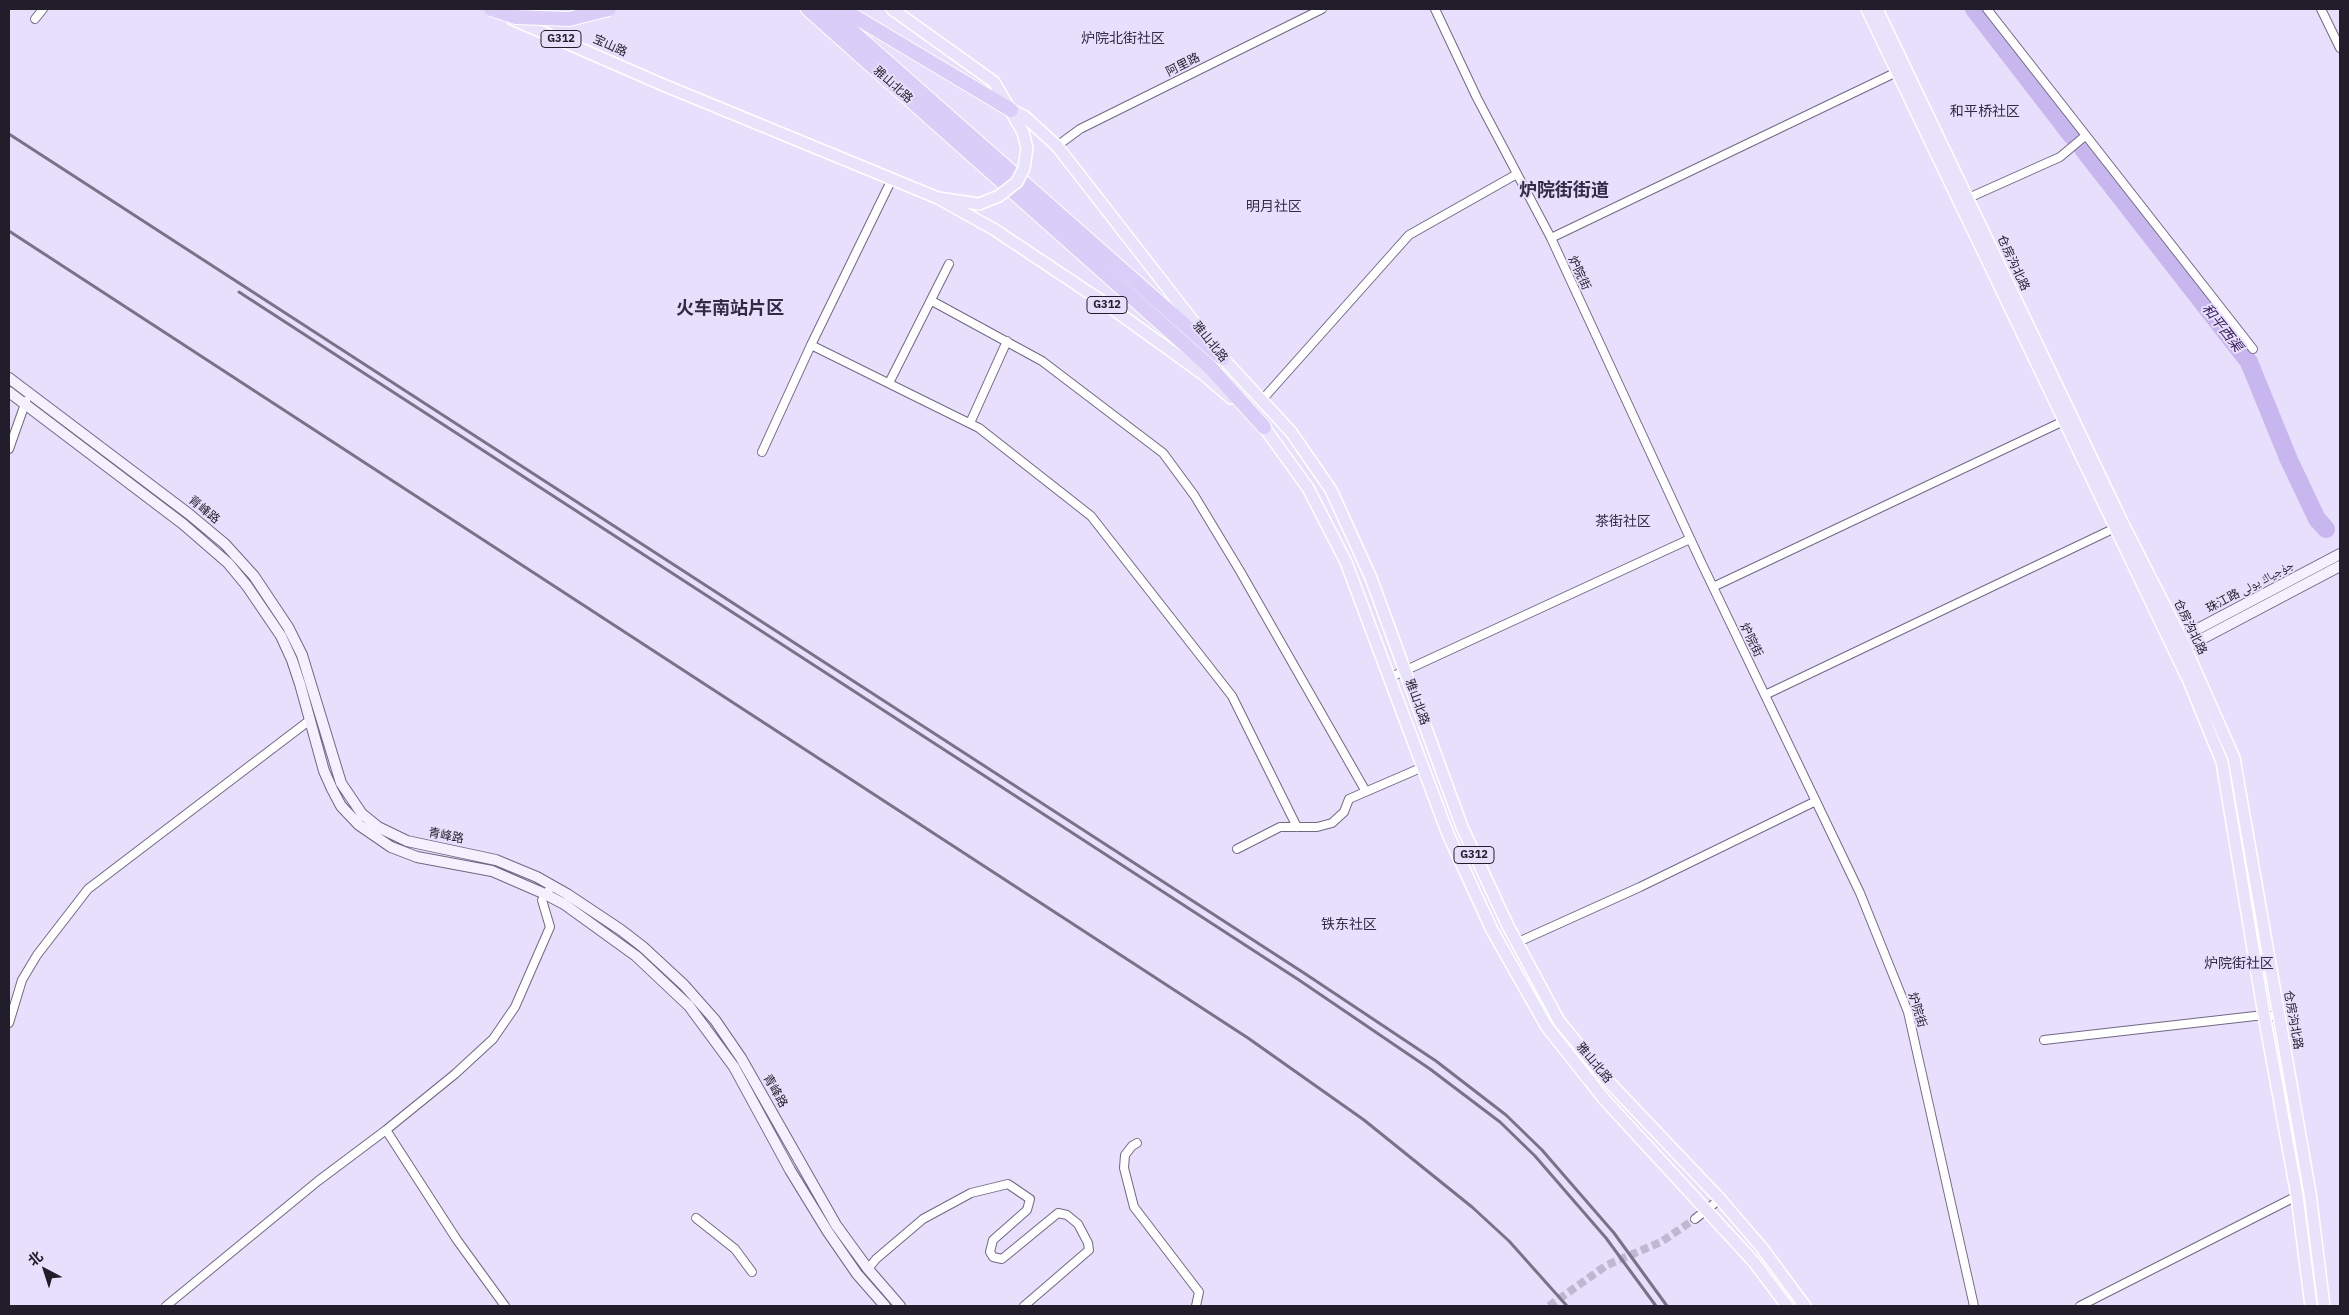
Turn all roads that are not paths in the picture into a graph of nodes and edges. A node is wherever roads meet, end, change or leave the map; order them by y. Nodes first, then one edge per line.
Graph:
1 (43, 9) edge
2 (492, 9) edge
3 (609, 9) edge
4 (808, 9) edge
5 (827, 9) edge
6 (842, 9) edge
7 (892, 9) edge
8 (1322, 9) edge
9 (1435, 9) edge
10 (1867, 9) edge
11 (1877, 9) edge
12 (1987, 9) edge
13 (2321, 9) edge
14 (35, 19) dead end
15 (2340, 48) edge
16 (1901, 70) junction
17 (1012, 110) junction
18 (2085, 136) junction
19 (1057, 146) junction
20 (1517, 174) junction
21 (892, 180) junction
22 (938, 198) junction
23 (1964, 200) junction
24 (1551, 238) junction
25 (949, 264) dead end
26 (932, 301) junction
27 (1007, 341) junction
28 (811, 345) junction
29 (2253, 349) dead end
30 (1222, 358) junction
31 (9, 378) edge
32 (889, 383) junction
33 (9, 392) edge
34 (30, 394) junction
35 (1262, 400) junction
36 (25, 404) junction
37 (2068, 420) junction
38 (970, 423) junction
39 (1264, 427) junction
40 (9, 449) edge
41 (762, 452) dead end
42 (2115, 528) junction
43 (1690, 539) junction
44 (2340, 554) edge
45 (2340, 566) edge
46 (1713, 587) junction
47 (2178, 645) junction
48 (1405, 670) junction
49 (1389, 678) junction
50 (1765, 695) junction
51 (310, 720) junction
52 (1423, 767) junction
53 (1365, 790) junction
54 (1816, 802) junction
55 (1297, 827) junction
56 (1237, 849) dead end
57 (549, 890) junction
58 (1516, 943) junction
59 (2264, 1015) junction
60 (2278, 1016) junction
61 (9, 1023) edge
62 (2044, 1040) dead end
63 (386, 1130) junction
64 (1137, 1143) dead end
65 (2310, 1193) junction
66 (2297, 1196) junction
67 (1720, 1198) junction
68 (1706, 1210) junction
69 (696, 1218) dead end
70 (1695, 1219) tunnel mouth
71 (868, 1269) junction
72 (752, 1272) dead end
73 (166, 1306) edge
74 (505, 1306) edge
75 (886, 1306) edge
76 (900, 1306) edge
77 (1024, 1306) edge
78 (1196, 1306) edge
79 (1788, 1306) edge
80 (1806, 1306) edge
81 (1974, 1306) edge
82 (2080, 1306) edge
83 (2311, 1306) edge
84 (2324, 1306) edge

1 - 14 street
2 - 3 highway, bridge
2 - 21 main road, 宝山路 / G312
4 - 39 highway, 雅山北路
5 - 30 highway
6 - 17 highway
7 - 17 main road, G312
8 - 19 street, 阿里路
9 - 20 street, 炉院街
10 - 16 main road, 仓房沟北路
11 - 16 main road, 仓房沟北路
12 - 18 street
13 - 15 street
16 - 23 main road, 仓房沟北路
16 - 24 street
17 - 19 main road, 雅山北路 / G312
17 - 22 main road, bridge
18 - 23 street
18 - 29 street
19 - 30 main road, 雅山北路 / G312
20 - 24 street, 炉院街
20 - 35 street
21 - 22 main road, G312
21 - 28 street
22 - 39 main road, 雅山北路 / G312
23 - 37 main road, 仓房沟北路
24 - 43 street, 炉院街
25 - 26 street
26 - 27 street
26 - 32 street
27 - 38 street
27 - 53 street
28 - 32 street
28 - 41 street
30 - 35 main road, 雅山北路 / G312
31 - 34 main road, 青峰路
32 - 38 street
33 - 36 main road, 青峰路
34 - 36 street
34 - 57 main road, 青峰路
35 - 48 main road, 雅山北路 / G312
36 - 40 street
36 - 51 main road, 青峰路
37 - 42 main road, 仓房沟北路
37 - 46 street
37 - 47 main road, 仓房沟北路
38 - 55 street
39 - 49 main road, 雅山北路 / G312
42 - 47 main road, 仓房沟北路
42 - 50 street
43 - 46 street, 炉院街
43 - 48 street
44 - 47 main road, 珠江路 جۇجياڭ يولى
45 - 47 main road, 珠江路 جۇجياڭ يولى
46 - 50 street, 炉院街
47 - 59 main road, 仓房沟北路
47 - 60 main road, 仓房沟北路
48 - 49 street
48 - 58 main road, 雅山北路 / G312
49 - 52 main road, 雅山北路 / G312
50 - 54 street, 炉院街
51 - 57 main road, 青峰路
51 - 61 street
52 - 53 street
52 - 68 main road, 雅山北路 / G312
53 - 55 street
54 - 58 street
54 - 81 street, 炉院街
55 - 56 street
57 - 63 street
57 - 71 main road, 青峰路
57 - 75 main road, 青峰路
58 - 67 main road, 雅山北路 / G312
59 - 60 street
59 - 62 street
59 - 66 main road, 仓房沟北路
60 - 65 main road, 仓房沟北路
63 - 73 street
63 - 74 street
64 - 78 street
65 - 66 street
65 - 84 main road, 仓房沟北路
66 - 82 street
66 - 83 main road, 仓房沟北路
67 - 68 street
67 - 80 main road, 雅山北路 / G312
68 - 70 street
68 - 79 main road, 雅山北路 / G312
69 - 72 street
71 - 76 main road, 青峰路
71 - 77 street

